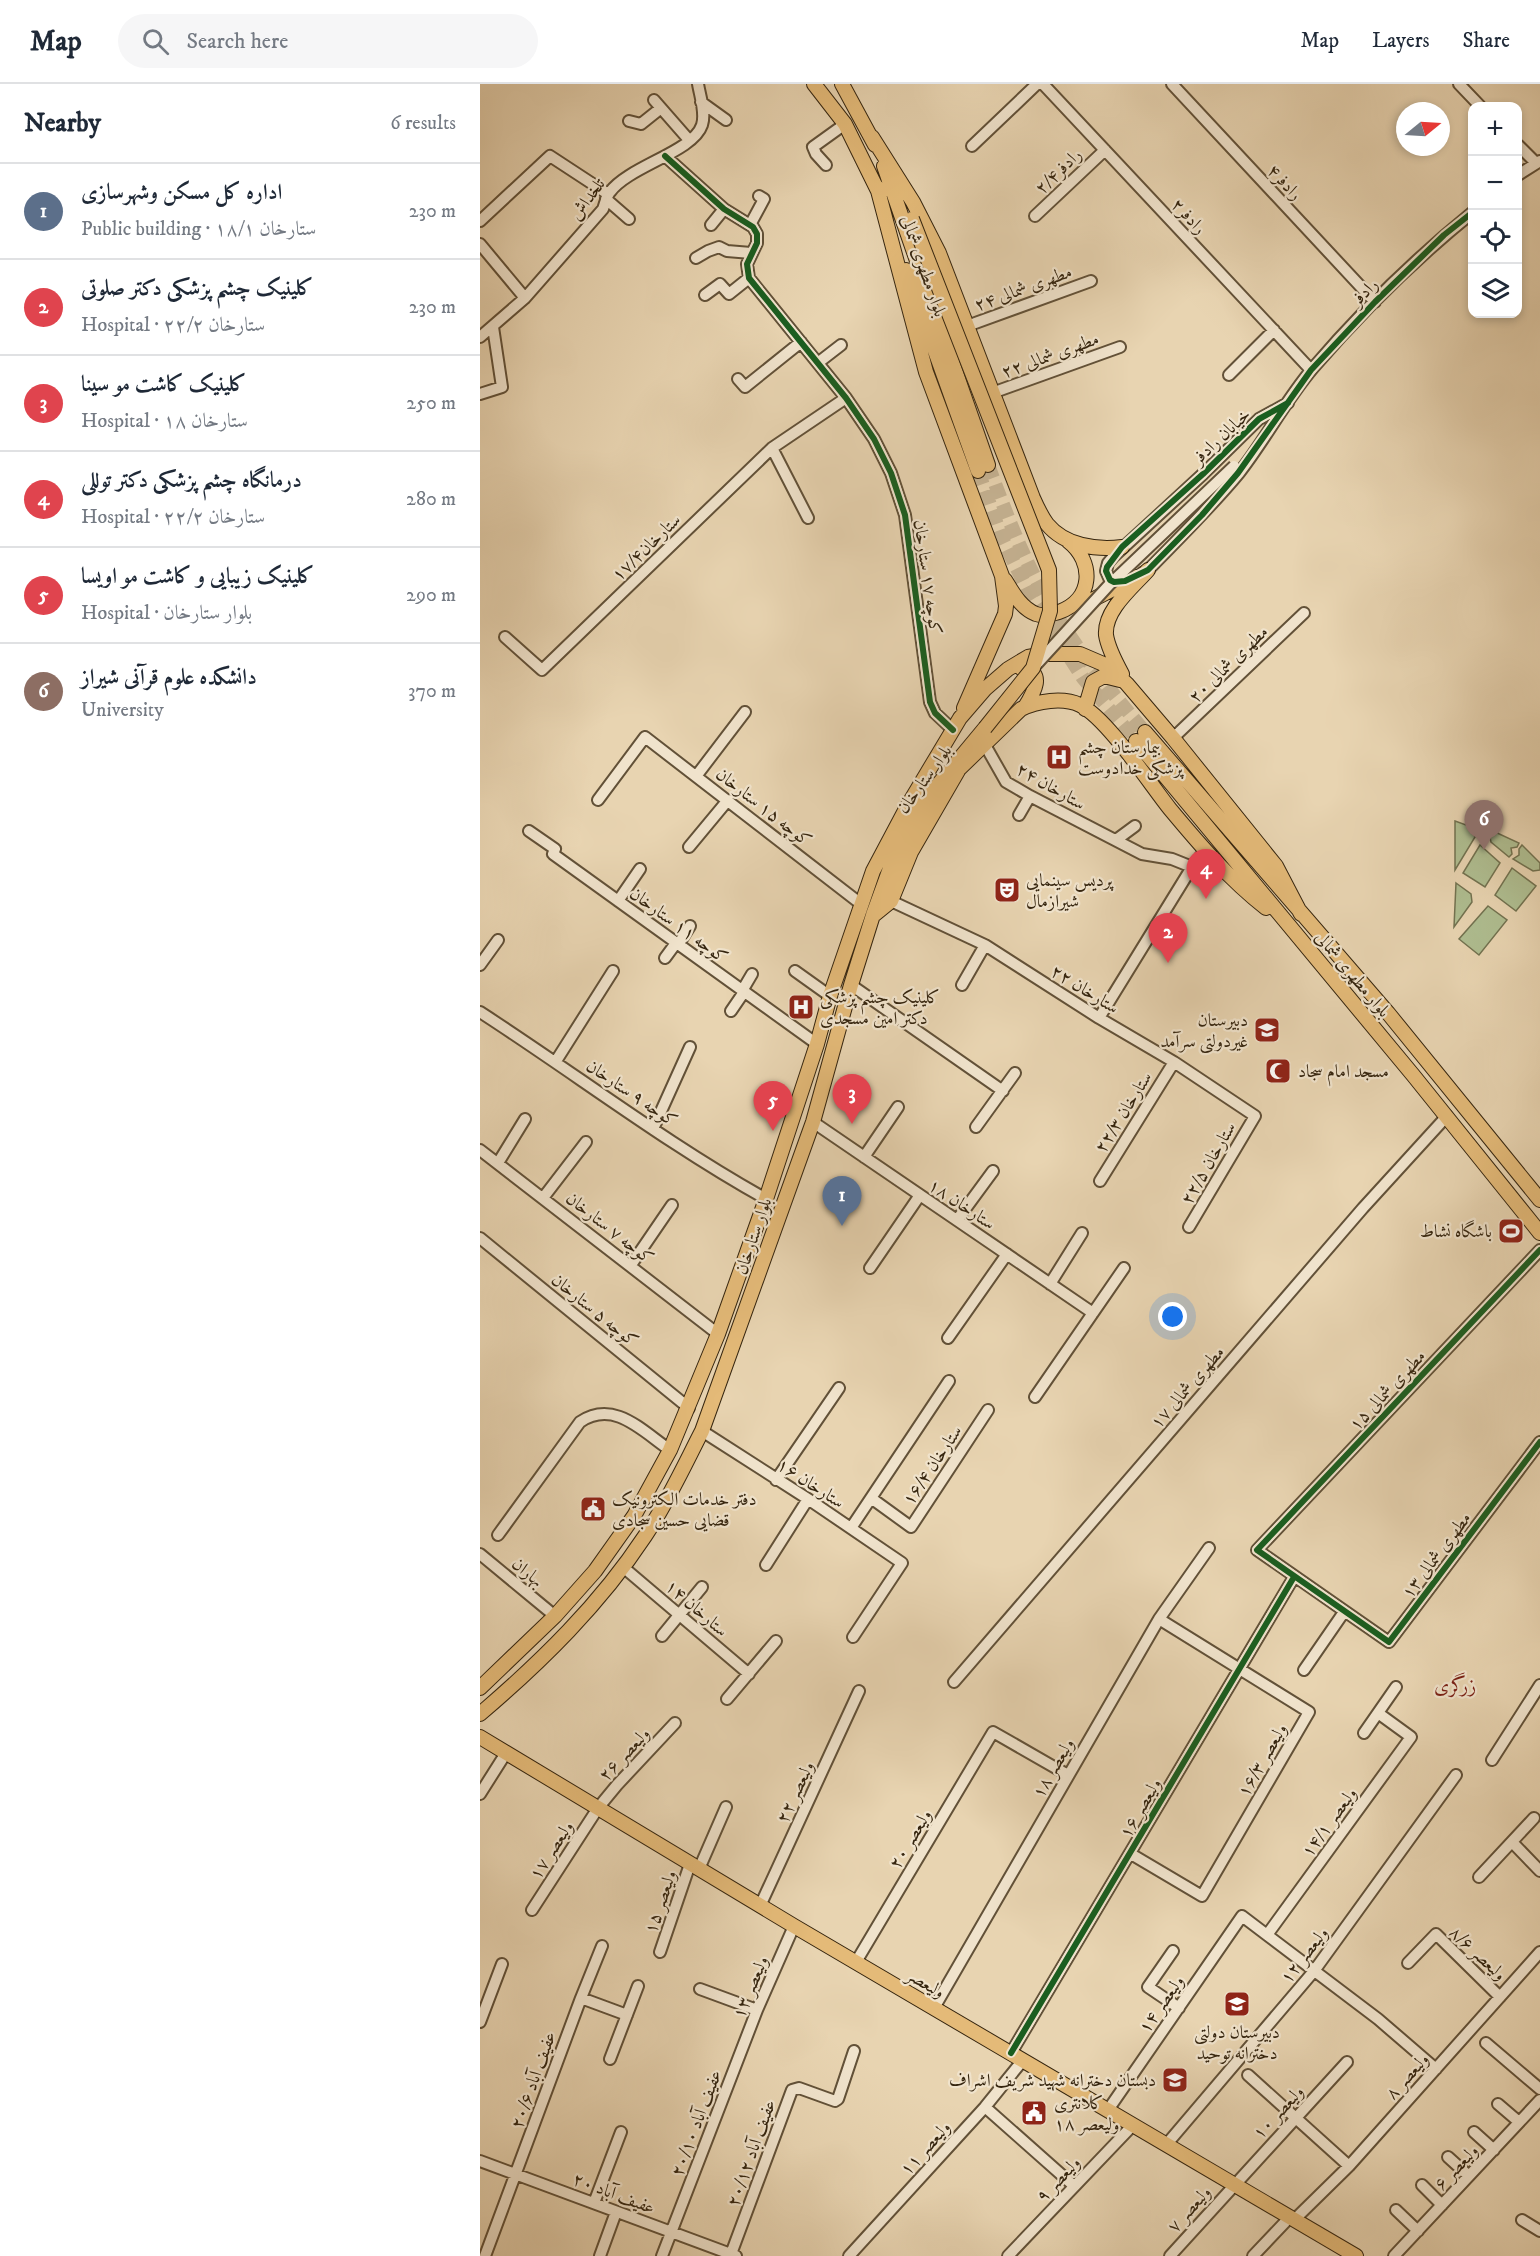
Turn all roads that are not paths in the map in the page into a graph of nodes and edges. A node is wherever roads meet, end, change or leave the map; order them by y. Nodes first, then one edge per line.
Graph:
1 (698, 84) edge
2 (814, 84) edge
3 (842, 84) edge
4 (1037, 84) edge
5 (1172, 84) edge
6 (1459, 84) edge
7 (1050, 86) edge
8 (701, 102) junction
9 (1476, 102) edge
10 (726, 120) dead end
11 (629, 121) dead end
12 (845, 124) junction
13 (872, 137) junction
14 (689, 140) junction
15 (972, 146) dead end
16 (1522, 148) edge
17 (1104, 150) junction
18 (665, 156) junction
19 (1538, 162) edge
20 (826, 165) dead end
21 (1522, 172) edge
22 (877, 187) junction
23 (607, 196) junction
24 (759, 196) dead end
25 (724, 209) junction
26 (1035, 216) dead end
27 (1468, 216) edge
28 (629, 219) dead end
29 (480, 221) edge
30 (711, 225) dead end
31 (750, 225) junction
32 (480, 244) edge
33 (751, 253) junction
34 (696, 258) dead end
35 (749, 278) junction
36 (1091, 281) dead end
37 (705, 295) dead end
38 (525, 298) junction
39 (1375, 302) junction
40 (967, 326) junction
41 (492, 327) junction
42 (1274, 330) junction
43 (480, 337) edge
44 (801, 342) junction
45 (842, 345) dead end
46 (1120, 347) dead end
47 (819, 362) junction
48 (1311, 370) junction
49 (1229, 375) dead end
50 (738, 379) dead end
51 (992, 393) junction
52 (480, 394) edge
53 (846, 398) junction
54 (1288, 403) junction
55 (772, 448) junction
56 (808, 518) dead end
57 (1056, 532) junction
58 (1122, 547) junction
59 (1148, 570) junction
60 (1002, 576) junction
61 (1070, 608) junction
62 (1305, 613) dead end
63 (505, 637) dead end
64 (1033, 668) junction
65 (1004, 674) junction
66 (1127, 684) junction
67 (1024, 708) junction
68 (1085, 709) junction
69 (745, 712) dead end
70 (957, 724) junction
71 (1173, 738) junction
72 (985, 745) junction
73 (698, 776) junction
74 (1030, 796) junction
75 (598, 800) dead end
76 (728, 800) junction
77 (1019, 815) dead end
78 (1136, 826) dead end
79 (528, 831) dead end
80 (1116, 840) junction
81 (689, 847) dead end
82 (1205, 851) junction
83 (1192, 867) junction
84 (640, 869) dead end
85 (618, 901) junction
86 (891, 901) junction
87 (861, 904) junction
88 (1301, 914) junction
89 (873, 915) junction
90 (1287, 924) junction
91 (690, 926) dead end
92 (498, 940) dead end
93 (677, 944) junction
94 (985, 945) junction
95 (665, 958) dead end
96 (480, 965) edge
97 (613, 971) dead end
98 (795, 971) dead end
99 (752, 974) dead end
100 (851, 985) junction
101 (962, 985) dead end
102 (743, 991) junction
103 (830, 996) junction
104 (731, 1011) dead end
105 (480, 1012) edge
106 (1099, 1018) junction
107 (817, 1044) junction
108 (690, 1047) dead end
109 (556, 1061) junction
110 (1174, 1062) junction
111 (1015, 1073) dead end
112 (1003, 1090) junction
113 (898, 1107) dead end
114 (1255, 1116) joint
115 (1447, 1116) junction
116 (525, 1119) dead end
117 (813, 1122) junction
118 (976, 1127) dead end
119 (653, 1129) junction
120 (586, 1142) dead end
121 (480, 1150) edge
122 (864, 1157) junction
123 (498, 1163) junction
124 (993, 1171) dead end
125 (1100, 1181) dead end
126 (920, 1195) junction
127 (543, 1198) junction
128 (766, 1199) junction
129 (1540, 1200) edge
130 (672, 1206) dead end
131 (957, 1220) junction
132 (1190, 1227) dead end
133 (1082, 1233) dead end
134 (1540, 1233) edge
135 (480, 1239) edge
136 (1540, 1250) edge
137 (1007, 1254) junction
138 (631, 1265) junction
139 (870, 1268) dead end
140 (1124, 1268) dead end
141 (1050, 1284) junction
142 (1093, 1313) junction
143 (718, 1334) junction
144 (948, 1338) dead end
145 (949, 1381) dead end
146 (839, 1388) dead end
147 (1035, 1397) dead end
148 (688, 1408) junction
149 (988, 1410) dead end
150 (702, 1431) junction
151 (1540, 1442) edge
152 (670, 1450) junction
153 (776, 1480) junction
154 (871, 1498) junction
155 (808, 1499) junction
156 (851, 1528) junction
157 (498, 1535) dead end
158 (1209, 1548) dead end
159 (480, 1554) edge
160 (766, 1565) dead end
161 (623, 1567) junction
162 (1294, 1577) junction
163 (702, 1587) dead end
164 (1344, 1612) junction
165 (681, 1614) junction
166 (555, 1616) junction
167 (1159, 1619) junction
168 (662, 1636) dead end
169 (853, 1637) dead end
170 (776, 1641) dead end
171 (1238, 1669) junction
172 (1304, 1670) dead end
173 (749, 1674) junction
174 (954, 1682) dead end
175 (1540, 1685) edge
176 (1396, 1687) dead end
177 (480, 1688) edge
178 (859, 1691) dead end
179 (727, 1699) dead end
180 (1378, 1713) junction
181 (480, 1714) edge
182 (675, 1723) dead end
183 (1364, 1733) dead end
184 (480, 1737) edge
185 (506, 1753) junction
186 (1492, 1760) dead end
187 (1068, 1775) junction
188 (1456, 1775) dead end
189 (480, 1794) edge
190 (726, 1807) dead end
191 (598, 1808) junction
192 (1534, 1818) dead end
193 (1512, 1842) junction
194 (1131, 1854) junction
195 (695, 1866) junction
196 (1540, 1871) edge
197 (1479, 1877) dead end
198 (760, 1906) junction
199 (532, 1910) dead end
200 (794, 1926) junction
201 (1267, 1935) junction
202 (602, 1946) dead end
203 (1173, 1950) dead end
204 (660, 1952) dead end
205 (1540, 1952) edge
206 (856, 1962) junction
207 (1408, 1963) dead end
208 (502, 1964) dead end
209 (1314, 1971) junction
210 (638, 1986) dead end
211 (700, 1989) dead end
212 (1500, 1997) junction
213 (581, 1998) junction
214 (934, 2008) junction
215 (1179, 2008) junction
216 (757, 2010) junction
217 (627, 2015) junction
218 (480, 2022) edge
219 (1486, 2043) dead end
220 (854, 2051) dead end
221 (1017, 2057) junction
222 (610, 2059) dead end
223 (738, 2060) joint
224 (1347, 2062) dead end
225 (1436, 2069) junction
226 (1248, 2075) dead end
227 (1540, 2089) edge
228 (1540, 2100) edge
229 (1498, 2104) dead end
230 (985, 2107) junction
231 (1107, 2110) junction
232 (1295, 2119) junction
233 (1519, 2122) junction
234 (1133, 2125) junction
235 (621, 2132) dead end
236 (1474, 2132) dead end
237 (1166, 2145) junction
238 (1494, 2150) junction
239 (1448, 2157) dead end
240 (480, 2161) edge
241 (1349, 2166) junction
242 (516, 2174) junction
243 (1469, 2176) junction
244 (1234, 2184) junction
245 (1073, 2186) junction
246 (1422, 2186) dead end
247 (594, 2204) junction
248 (1442, 2205) junction
249 (1396, 2210) dead end
250 (616, 2212) junction
251 (1292, 2219) junction
252 (1522, 2220) dead end
253 (1418, 2230) junction
254 (1540, 2231) edge
255 (671, 2232) junction
256 (734, 2255) edge
257 (485, 2256) edge
258 (600, 2256) edge
259 (662, 2256) edge
260 (849, 2256) edge
261 (1008, 2256) edge
262 (1170, 2256) edge
263 (1253, 2256) edge
264 (1356, 2256) edge
265 (1394, 2256) edge

1 - 8 street, تلخداش
2 - 12 main road, بلوار مطهرى شمالى
3 - 13 main road, بلوار مطهرى شمالى
4 - 15 street
5 - 39 street, رادفر۴
6 - 9 street
7 - 17 street, رادفر۲
8 - 10 street
8 - 14 street, تلخداش
11 - 14 street
12 - 20 street
12 - 22 main road, بلوار مطهرى شمالى
13 - 22 main road, بلوار مطهرى شمالى
13 - 40 main road
13 - 64 main road, bridge
14 - 18 street, تلخداش
16 - 19 street
17 - 26 street, رادفر۲/۴
17 - 42 street, رادفر۲
18 - 23 street, تلخداش
18 - 25 street
19 - 21 street
22 - 60 main road
23 - 28 street
23 - 29 street
23 - 38 street, تلخداش
24 - 31 street
25 - 30 street
25 - 31 street
27 - 39 street, رادفر
31 - 33 street
32 - 38 street
33 - 34 street
33 - 35 street
35 - 37 street
35 - 44 street, کوچه ۱۷ ستارخان
36 - 40 street, مطهرى شمالى ۲۴
38 - 41 street, تلخداش
39 - 48 street, رادفر
40 - 51 main road
41 - 43 street, تلخداش
41 - 52 street
42 - 48 street, رادفر۲
42 - 49 street
44 - 47 street, کوچه ۱۷ ستارخان
44 - 50 street
45 - 47 street
46 - 51 street, مطهرى شمالى ۲۲
47 - 53 street, کوچه ۱۷ ستارخان
48 - 54 street, رادفر
51 - 57 main road
53 - 55 street, ستارخان۱۷/۴
53 - 70 street, کوچه ۱۷ ستارخان
54 - 58 street, خیابان رادفر
54 - 59 street, خیابان رادفر
54 - 64 street, bridge
55 - 56 street
55 - 63 street, ستارخان۱۷/۴
57 - 58 main road
57 - 61 main road
58 - 59 street, خیابان رادفر
59 - 61 main road
59 - 66 main road
60 - 61 main road
60 - 70 main road
62 - 71 street, ۲۰ مطهری شمالی
64 - 89 main road, بلوار ستارخان, bridge
65 - 66 main road
65 - 67 main road
65 - 70 main road
66 - 68 main road
66 - 71 main road
67 - 68 main road
67 - 72 main road
68 - 82 main road
69 - 73 street
70 - 87 main road, بلوار ستارخان
71 - 88 main road
72 - 74 street, ۲۴ ستارخان
72 - 86 main road
73 - 75 street, کوچه ۱۵ ستارخان
73 - 76 street, کوچه ۱۵ ستارخان
74 - 77 street
74 - 80 street, ۲۴ ستارخان
76 - 81 street
76 - 87 street, کوچه ۱۵ ستارخان
78 - 80 street
79 - 85 street, کوچه ۱۱ ستارخان
80 - 83 street, ۲۴ ستارخان
82 - 83 street
82 - 90 main road
83 - 106 street
84 - 85 street
85 - 93 street, کوچه ۱۱ ستارخان
86 - 89 main road
86 - 94 street, ۲۲ ستارخان
87 - 103 main road, بلوار ستارخان
88 - 90 main road, بلوار مطهرى شمالى
88 - 129 main road, بلوار مطهرى شمالى
89 - 100 main road, بلوار ستارخان
90 - 115 main road, بلوار مطهرى شمالى
91 - 93 street
92 - 96 street
93 - 95 street
93 - 102 street, کوچه ۱۱ ستارخان
94 - 101 street
94 - 106 street, ۲۲ ستارخان
97 - 109 street
98 - 103 street
99 - 102 street
100 - 112 street
100 - 117 main road, بلوار ستارخان
102 - 104 street
102 - 107 street, کوچه ۱۱ ستارخان
103 - 107 main road, بلوار ستارخان
105 - 109 street, کوچه ۹ ستارخان
106 - 110 street, ۲۲ ستارخان
107 - 128 main road, بلوار ستارخان
108 - 119 street
109 - 119 street, کوچه ۹ ستارخان
110 - 114 street, ۲۲ ستارخان
110 - 125 street, ۲۲/۳ ستارخان
111 - 112 street
112 - 118 street
113 - 122 street
114 - 132 street, ۲۲/۵ ستارخان
115 - 134 main road, بلوار مطهرى شمالى
115 - 174 street, ۱۷ مطهری شمالی
116 - 123 street
117 - 122 street, ۱۸ ستارخان
117 - 150 main road, بلوار ستارخان
119 - 128 street, کوچه ۹ ستارخان
120 - 127 street
121 - 123 street, کوچه ۷ ستارخان
122 - 126 street, ۱۸ ستارخان
123 - 127 street, کوچه ۷ ستارخان
124 - 131 street
126 - 131 street, ۱۸ ستارخان
126 - 139 street
127 - 138 street, کوچه ۷ ستارخان
128 - 143 main road, بلوار ستارخان
130 - 138 street
131 - 137 street, ۱۸ ستارخان
133 - 141 street
135 - 148 street, کوچه ۵ ستارخان
136 - 162 street, ۱۵ مطهری شمالی
137 - 141 street, ۱۸ ستارخان
137 - 144 street
138 - 143 street, کوچه ۷ ستارخان
140 - 142 street
141 - 142 street, ۱۸ ستارخان
142 - 147 street
143 - 148 main road, بلوار ستارخان
145 - 154 street, ۱۶/۴ ستارخان
146 - 153 street
148 - 152 main road, بلوار ستارخان
149 - 154 street, ۱۶/۴ ستارخان
150 - 153 street, ۱۶ ستارخان
150 - 161 main road, بلوار ستارخان
151 - 164 street, ۱۳ مطهری شمالی
152 - 157 street
152 - 166 main road, بلوار ستارخان
153 - 155 street, ۱۶ ستارخان
154 - 156 street, ۱۶/۴ ستارخان
155 - 156 street, ۱۶ ستارخان
155 - 160 street
156 - 169 street, ۱۶ ستارخان
158 - 167 street, ۱۸ ولیعصر
159 - 166 street, بهاران
161 - 165 street, ۱۴ ستارخان
161 - 181 main road, بلوار ستارخان
162 - 164 street
162 - 171 street, ۱۶ ولیعصر
163 - 165 street
164 - 172 street
165 - 168 street
165 - 173 street, ۱۴ ستارخان
166 - 177 main road, بلوار ستارخان
167 - 171 street
167 - 187 street, ۱۸ ولیعصر
170 - 173 street
171 - 194 street, ۱۶ ولیعصر
171 - 194 street, ۱۶/۳ ولیعصر
173 - 179 street
175 - 186 street
176 - 180 street
178 - 198 street, ۲۲ ولیعصر
180 - 183 street
180 - 201 street, ۱۴/۱ ولیعصر
182 - 191 street, ۲۶ ولیعصر
184 - 185 main road, ولیعصر
185 - 189 street
185 - 191 main road, ولیعصر
187 - 206 street, ۲۰ ولیعصر
187 - 214 street, ۱۸ ولیعصر
188 - 209 street, ۱۲ ولیعصر
190 - 195 street, ۱۵ ولیعصر
191 - 195 main road, ولیعصر
191 - 199 street, ۱۷ ولیعصر
192 - 193 street
193 - 196 street
193 - 197 street
194 - 221 street, ۱۶ ولیعصر
195 - 198 main road, ولیعصر
195 - 204 street, ۱۵ ولیعصر
198 - 200 main road, ولیعصر
200 - 206 main road, ولیعصر
200 - 216 street, ۱۳ ولیعصر
201 - 209 street
201 - 215 street, ۱۴ ولیعصر
202 - 213 street, عفیف آباد ۲۰/۶
203 - 215 street
205 - 212 street, ۸ ولیعصر
206 - 214 main road, ولیعصر
207 - 212 street, ۸/۶ ولیعصر
208 - 218 street
209 - 225 street
209 - 237 street, ۱۲ ولیعصر
210 - 217 street
211 - 216 street
212 - 225 street, ۸ ولیعصر
213 - 217 street
213 - 242 street, عفیف آباد ۲۰/۶
214 - 221 main road, ولیعصر
215 - 231 street, ۱۴ ولیعصر
216 - 223 street, ۱۳ ولیعصر
217 - 222 street
219 - 227 street
220 - 256 street, عفیف آباد ۲۰/۱۲
221 - 230 street, ۱۱ ولیعصر
221 - 231 main road, ولیعصر
223 - 255 street, عفیف آباد ۲۰/۱۰
224 - 232 street, ۱۰ ولیعصر
225 - 241 street, ۸ ولیعصر
226 - 232 street
228 - 233 street, ۶ ولیعصر
229 - 233 street
230 - 245 street
230 - 260 street, ۱۱ ولیعصر
231 - 234 main road, ولیعصر
232 - 241 street
232 - 244 street, ۱۰ ولیعصر
233 - 238 street, ۶ ولیعصر
234 - 237 main road, ولیعصر
234 - 245 street, ۹ ولیعصر
235 - 247 street
236 - 238 street
237 - 244 main road, ولیعصر
238 - 243 street, ۶ ولیعصر
239 - 243 street
240 - 242 street, عفیف آباد ۲۰
241 - 251 street, ۸ ولیعصر
242 - 247 street, عفیف آباد ۲۰
242 - 257 street, عفیف آباد ۲۰/۶
243 - 248 street, ۶ ولیعصر
244 - 251 main road, ولیعصر
244 - 262 street, ۷ ولیعصر
245 - 261 street, ۹ ولیعصر
246 - 248 street
247 - 250 street, عفیف آباد ۲۰
248 - 253 street, ۶ ولیعصر
249 - 253 street
250 - 255 street, عفیف آباد ۲۰
250 - 258 street
251 - 263 street, ۸ ولیعصر
251 - 264 main road, ولیعصر
252 - 254 street
253 - 265 street, ۶ ولیعصر
255 - 256 street, عفیف آباد ۲۰
255 - 259 street, عفیف آباد ۲۰/۱۰

